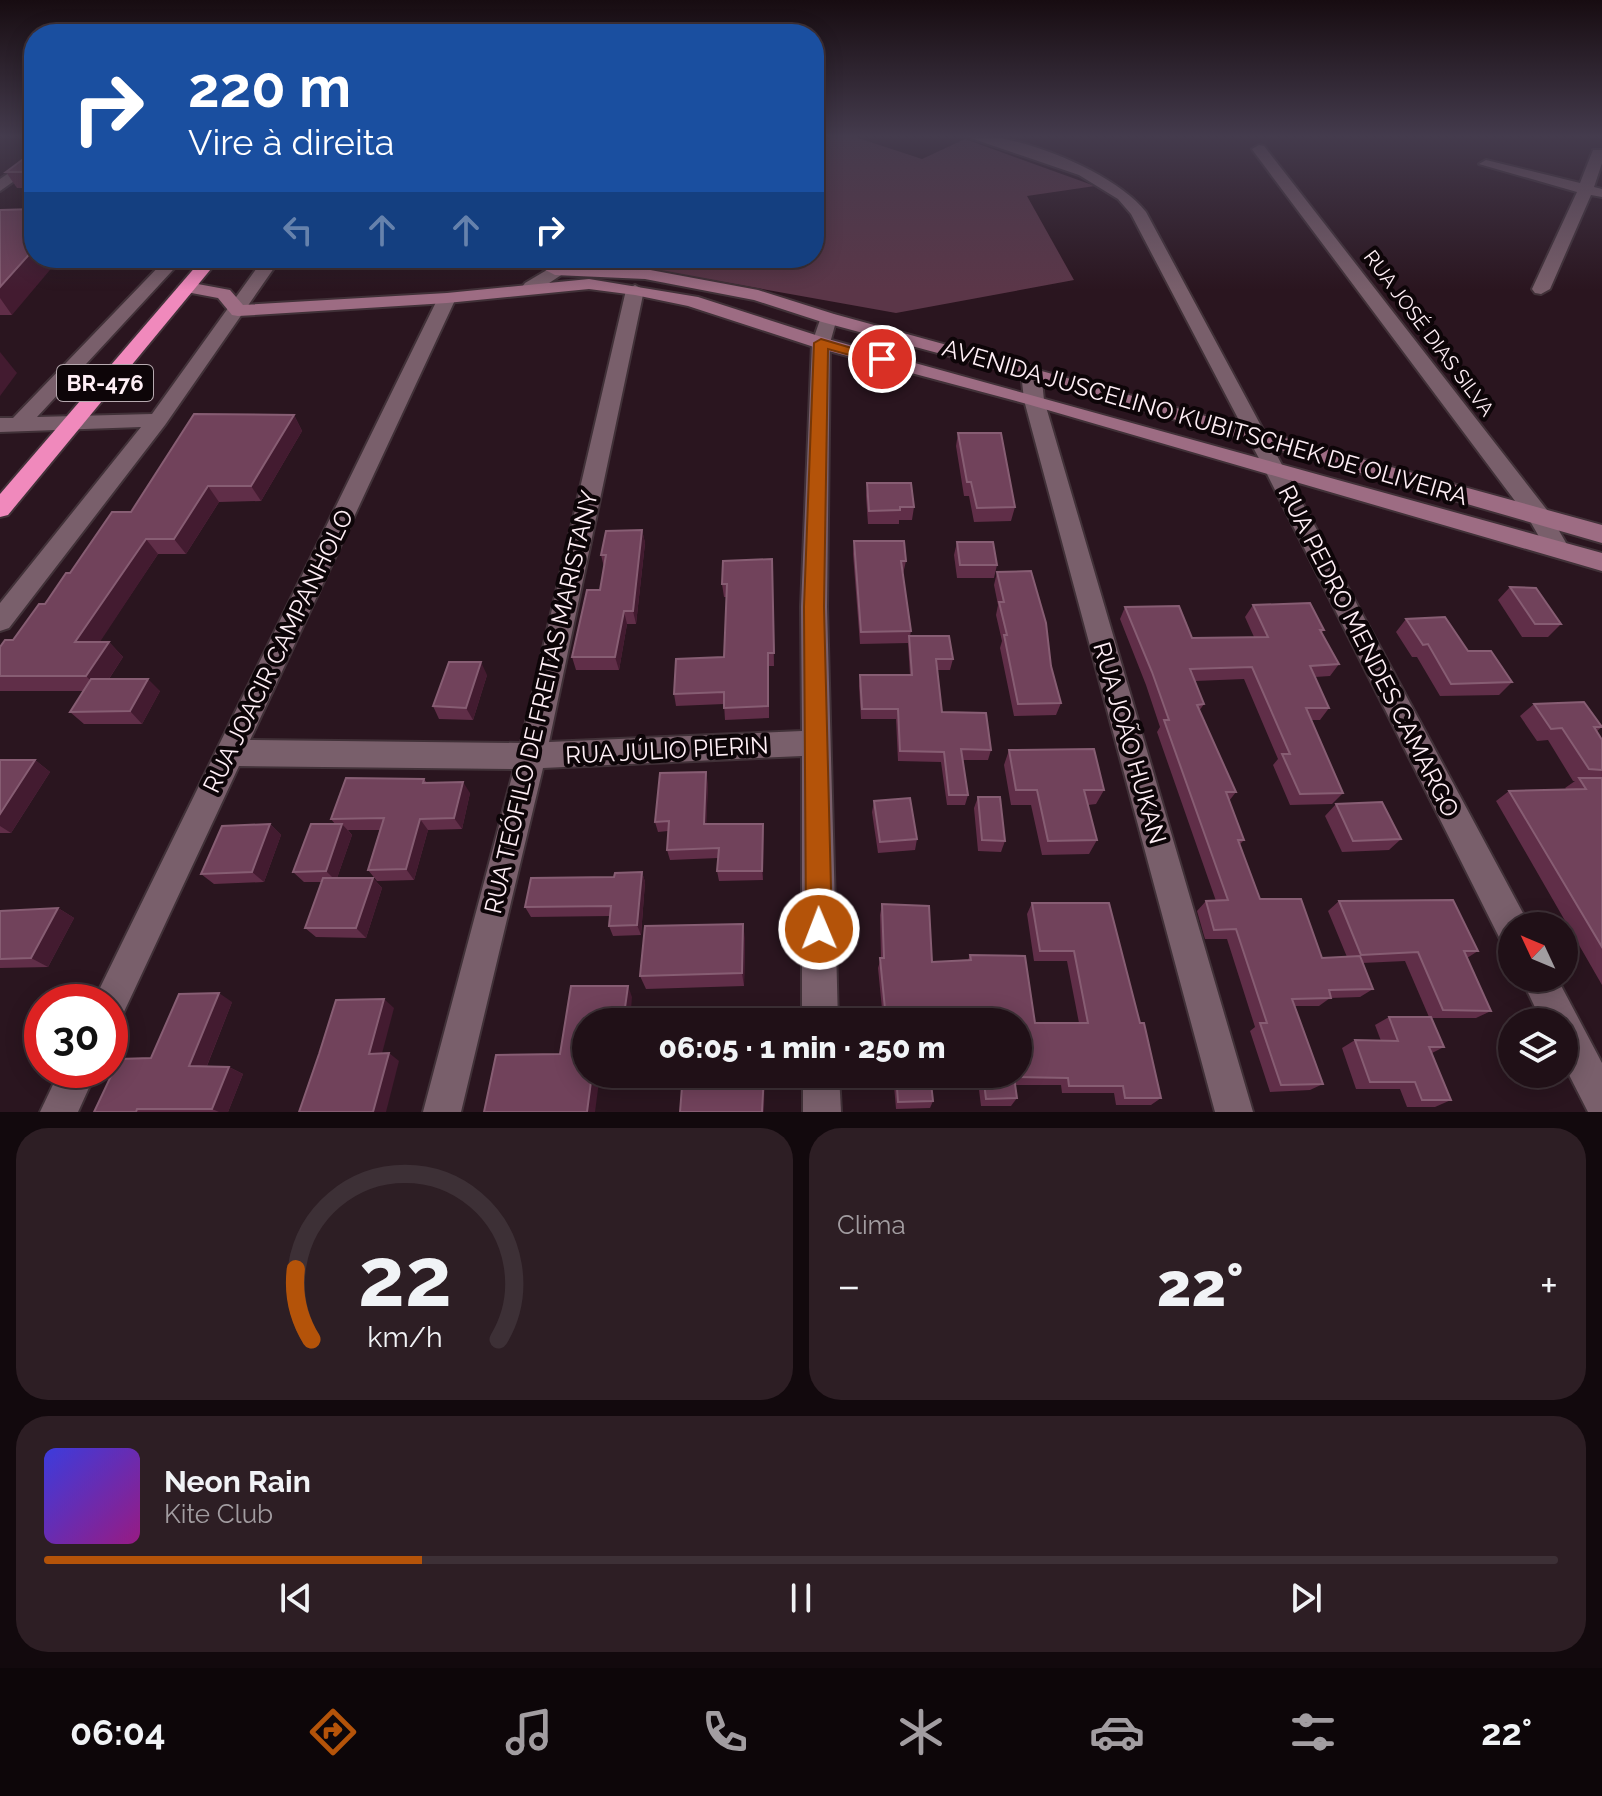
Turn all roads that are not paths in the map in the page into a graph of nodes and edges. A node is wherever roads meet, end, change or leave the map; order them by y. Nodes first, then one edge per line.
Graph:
1 (1113, 187) edge
2 (1288, 187) edge
3 (1594, 191) edge
4 (167, 268) edge
5 (203, 268) edge
6 (266, 268) edge
7 (551, 268) edge
8 (559, 268) edge
9 (555, 270) junction
10 (187, 287) junction
11 (531, 287) junction
12 (148, 288) junction
13 (1541, 289) dead end
14 (635, 290) junction
15 (447, 298) junction
16 (238, 311) junction
17 (824, 331) junction
18 (1033, 386) junction
19 (158, 420) junction
20 (10, 425) edge
21 (70, 425) junction
22 (1260, 439) junction
23 (1275, 468) junction
24 (0, 509) edge
25 (1539, 516) junction
26 (1602, 534) edge
27 (1557, 548) junction
28 (1602, 562) edge
29 (0, 621) edge
30 (816, 743) junction
31 (230, 753) junction
32 (532, 756) junction
33 (1504, 912) edge
34 (120, 984) edge
35 (820, 1008) edge
36 (1578, 1055) edge
37 (70, 1088) edge
38 (821, 1088) edge
39 (1602, 1101) edge
40 (59, 1112) edge
41 (442, 1112) edge
42 (822, 1112) edge
43 (1234, 1112) edge

1 - 22 street, RUA PEDRO MENDES CAMARGO
2 - 25 street, RUA JOSÉ DIAS SILVA
3 - 13 street
4 - 12 street
5 - 10 highway, BR-476
6 - 16 street
7 - 9 street
8 - 9 street
9 - 11 street
9 - 17 street, AVENIDA JUSCELINO KUBITSCHEK DE OLIVEIRA
10 - 12 street
10 - 16 street
10 - 21 highway, BR-476
11 - 14 street, AVENIDA JUSCELINO KUBITSCHEK DE OLIVEIRA
11 - 15 street, AVENIDA JUSCELINO KUBITSCHEK DE OLIVEIRA
12 - 20 street
14 - 17 street, AVENIDA JUSCELINO KUBITSCHEK DE OLIVEIRA
14 - 32 street, RUA TEÓFILO DE FREITAS MARISTANY
15 - 16 street, AVENIDA JUSCELINO KUBITSCHEK DE OLIVEIRA
15 - 31 street, RUA JOACIR CAMPANHOLO
16 - 19 street
17 - 18 street, AVENIDA JUSCELINO KUBITSCHEK DE OLIVEIRA
17 - 30 street
18 - 22 street, AVENIDA JUSCELINO KUBITSCHEK DE OLIVEIRA
18 - 23 street, AVENIDA JUSCELINO KUBITSCHEK DE OLIVEIRA
18 - 43 street, RUA JOÃO HUKAN
19 - 21 street
19 - 29 street
20 - 21 street
21 - 24 highway, BR-476
22 - 23 street, RUA PEDRO MENDES CAMARGO
22 - 25 street, AVENIDA JUSCELINO KUBITSCHEK DE OLIVEIRA
23 - 27 street, AVENIDA JUSCELINO KUBITSCHEK DE OLIVEIRA
23 - 33 street, RUA PEDRO MENDES CAMARGO
25 - 26 street, AVENIDA JUSCELINO KUBITSCHEK DE OLIVEIRA
25 - 27 street, RUA JOSÉ DIAS SILVA
27 - 28 street, AVENIDA JUSCELINO KUBITSCHEK DE OLIVEIRA
30 - 32 street, RUA JÚLIO PIERIN
30 - 35 street
31 - 32 street, RUA JÚLIO PIERIN
31 - 34 street, RUA JOACIR CAMPANHOLO
32 - 41 street, RUA TEÓFILO DE FREITAS MARISTANY
36 - 39 street
37 - 40 street
38 - 42 street

